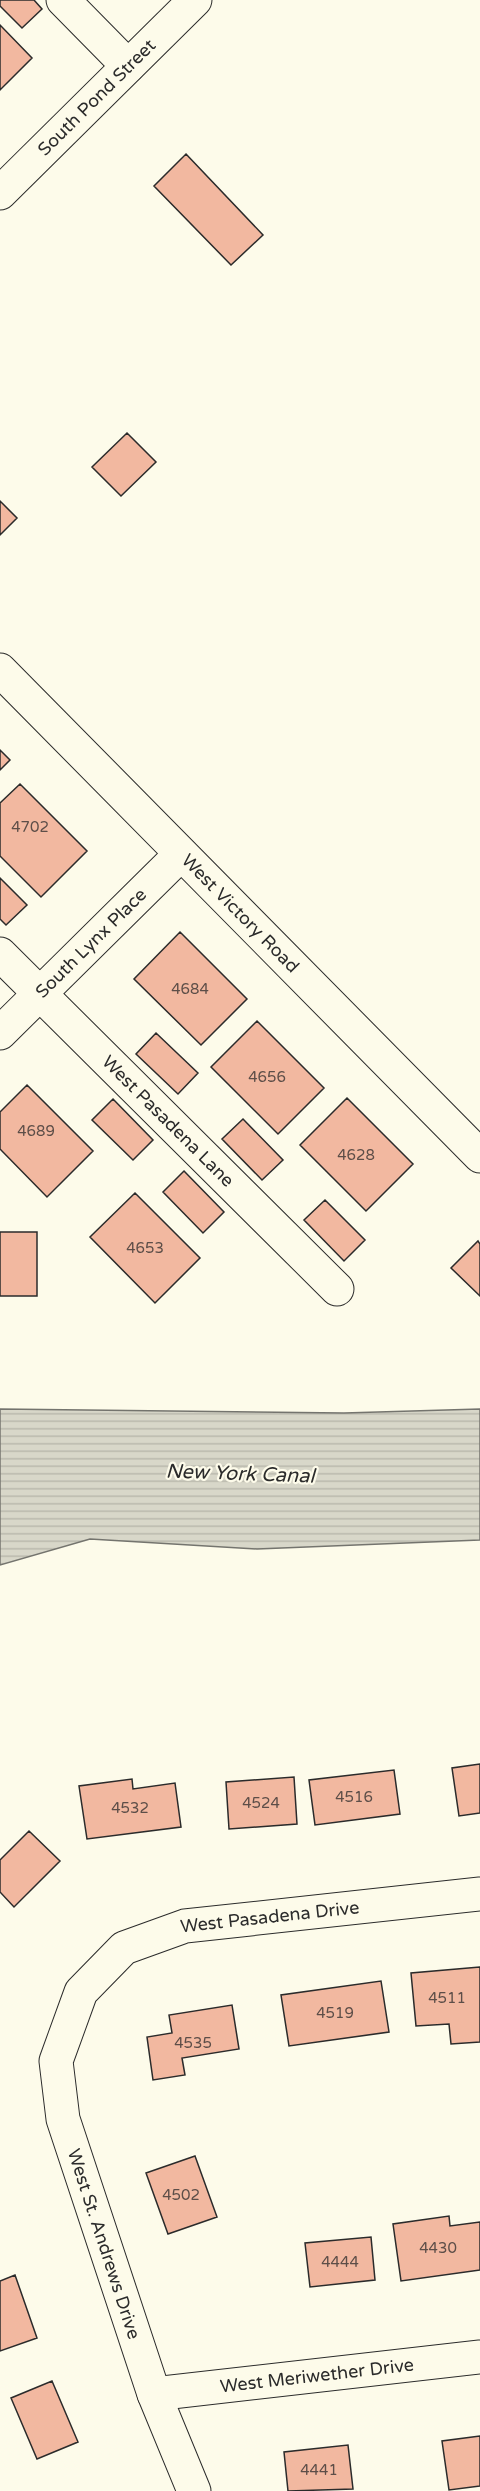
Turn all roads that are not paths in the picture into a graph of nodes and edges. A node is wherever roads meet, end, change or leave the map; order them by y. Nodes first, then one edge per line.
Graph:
1 (63, 0) edge
2 (195, 0) edge
3 (129, 66) junction
4 (0, 193) edge
5 (0, 670) edge
6 (181, 854) junction
7 (0, 954) edge
8 (40, 993) junction
9 (0, 1033) edge
10 (480, 1156) edge
11 (337, 1289) dead end
12 (480, 1894) edge
13 (81, 1992) joint
14 (480, 2357) edge
15 (154, 2394) junction
16 (194, 2491) edge

1 - 3 street
2 - 3 street, South Pond Street
3 - 4 street, South Pond Street
5 - 6 street, West Victory Road
6 - 8 street, South Lynx Place
6 - 10 street, West Victory Road
7 - 8 street, West Pasadena Lane
8 - 9 street, South Lynx Place
8 - 11 street, West Pasadena Lane
12 - 13 street, West Pasadena Drive
13 - 15 street, West St. Andrews Drive
14 - 15 street, West Meriwether Drive
15 - 16 street, West St. Andrews Drive

